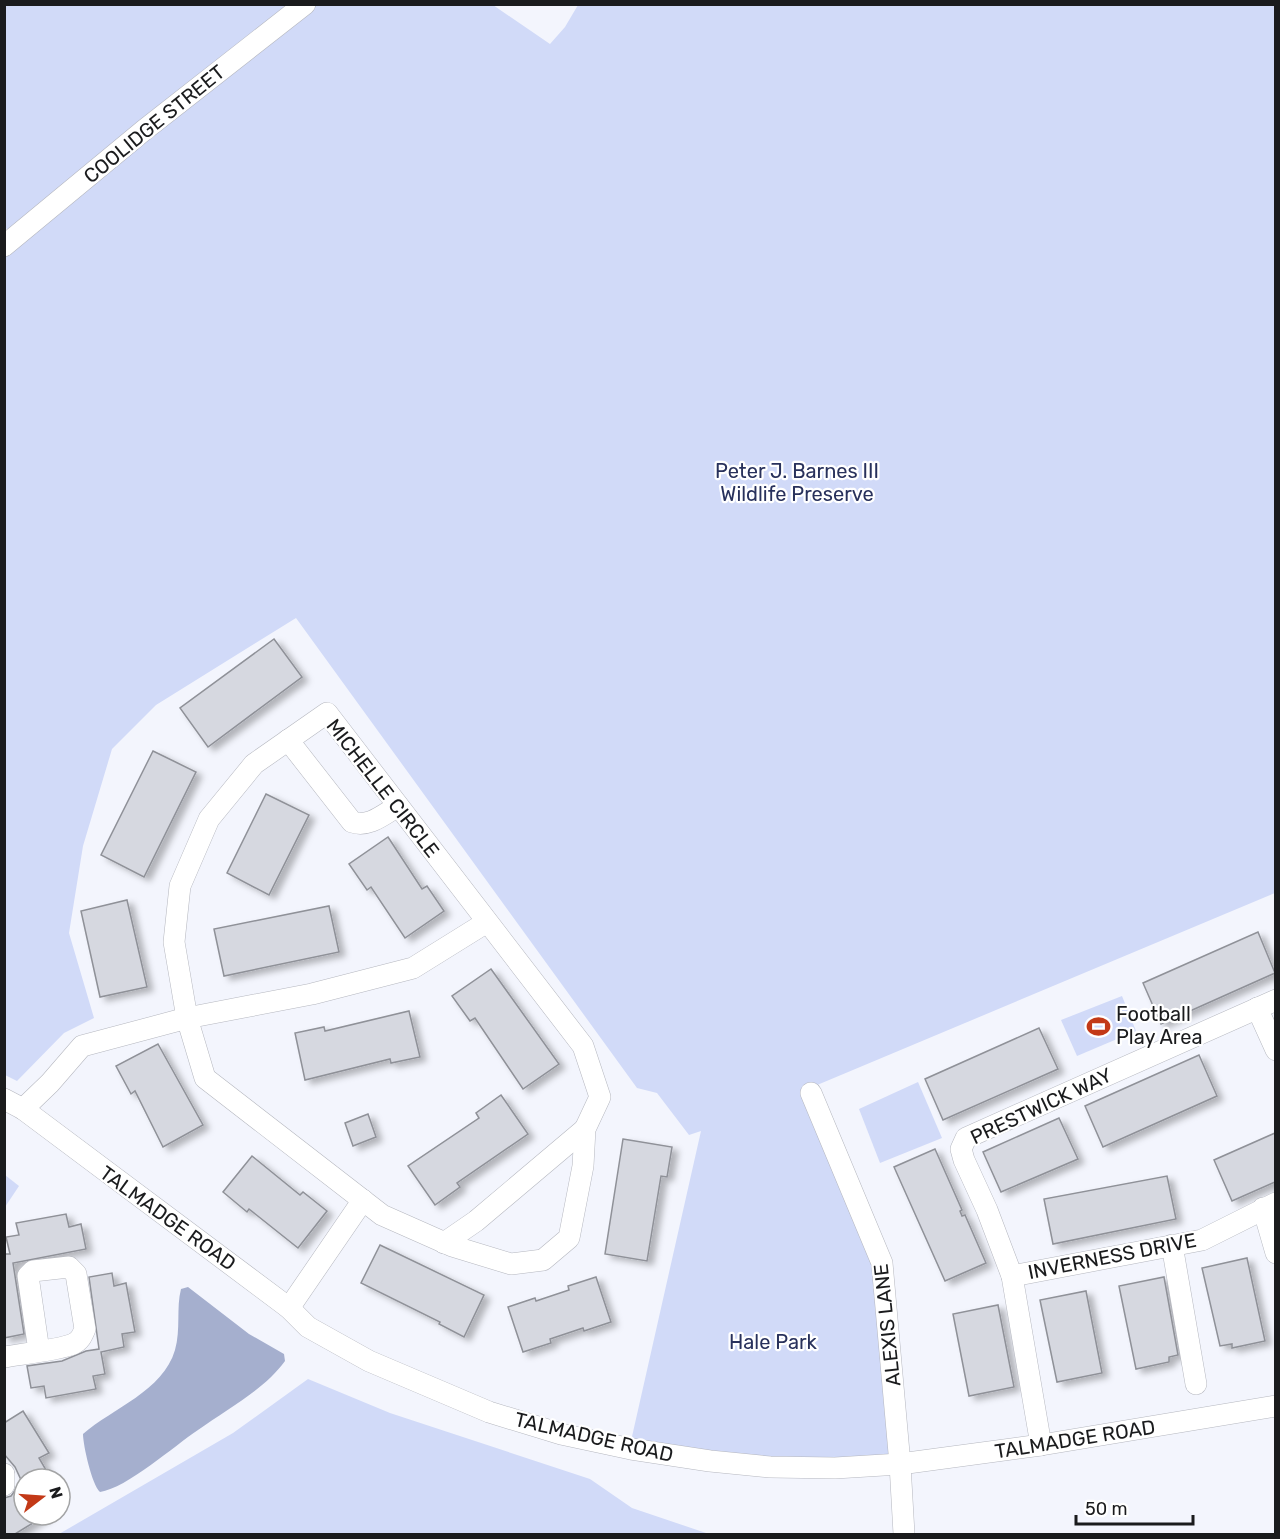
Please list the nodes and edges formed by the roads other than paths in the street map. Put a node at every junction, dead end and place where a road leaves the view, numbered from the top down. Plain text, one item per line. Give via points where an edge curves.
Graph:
1 (304, 4) edge
2 (4, 246) edge
3 (288, 740) junction
4 (398, 806) junction
5 (487, 922) junction
6 (1266, 1004) edge
7 (187, 1018) junction
8 (1275, 1050) edge
9 (811, 1093) dead end
10 (14, 1104) edge
11 (585, 1129) junction
12 (363, 1200) junction
13 (1269, 1206) edge
14 (444, 1243) junction
15 (1172, 1245) junction
16 (1275, 1253) edge
17 (1012, 1276) junction
18 (289, 1308) junction
19 (39, 1351) dead end
20 (4, 1357) edge
21 (1196, 1384) dead end
22 (1275, 1406) edge
23 (1041, 1445) junction
24 (900, 1464) junction
25 (4, 1474) edge
26 (4, 1485) edge
27 (904, 1534) edge

1 - 2 street, COOLIDGE STREET
3 - 4 street via 352,822 367,824
3 - 4 street, MICHELLE CIRCLE via 327,713
3 - 7 street, MICHELLE CIRCLE via 254,764 209,819 180,886 174,942
4 - 5 street, MICHELLE CIRCLE
5 - 7 street via 413,968 312,994
5 - 11 street, MICHELLE CIRCLE via 583,1046 600,1097
6 - 8 street
6 - 17 street, PRESTWICK WAY via 966,1138 961,1149 964,1160
7 - 10 street via 82,1046 50,1083
7 - 12 street, MICHELLE CIRCLE via 206,1078
9 - 24 street, ALEXIS LANE via 882,1263
10 - 18 street, TALMADGE ROAD
11 - 14 street, MICHELLE CIRCLE via 476,1221
11 - 14 street, MICHELLE CIRCLE via 583,1166 569,1238 543,1260 511,1264
12 - 14 street, MICHELLE CIRCLE via 382,1215
12 - 18 street
13 - 15 street, INVERNESS DRIVE via 1202,1240
13 - 16 street
15 - 17 street, INVERNESS DRIVE
15 - 21 street
17 - 23 street, PRESTWICK WAY
18 - 24 street, TALMADGE ROAD via 308,1327 369,1361 489,1412 561,1434 631,1449 770,1467
19 - 20 street
22 - 23 street, TALMADGE ROAD
23 - 24 street, TALMADGE ROAD
24 - 27 street, ALEXIS LANE
25 - 26 street

